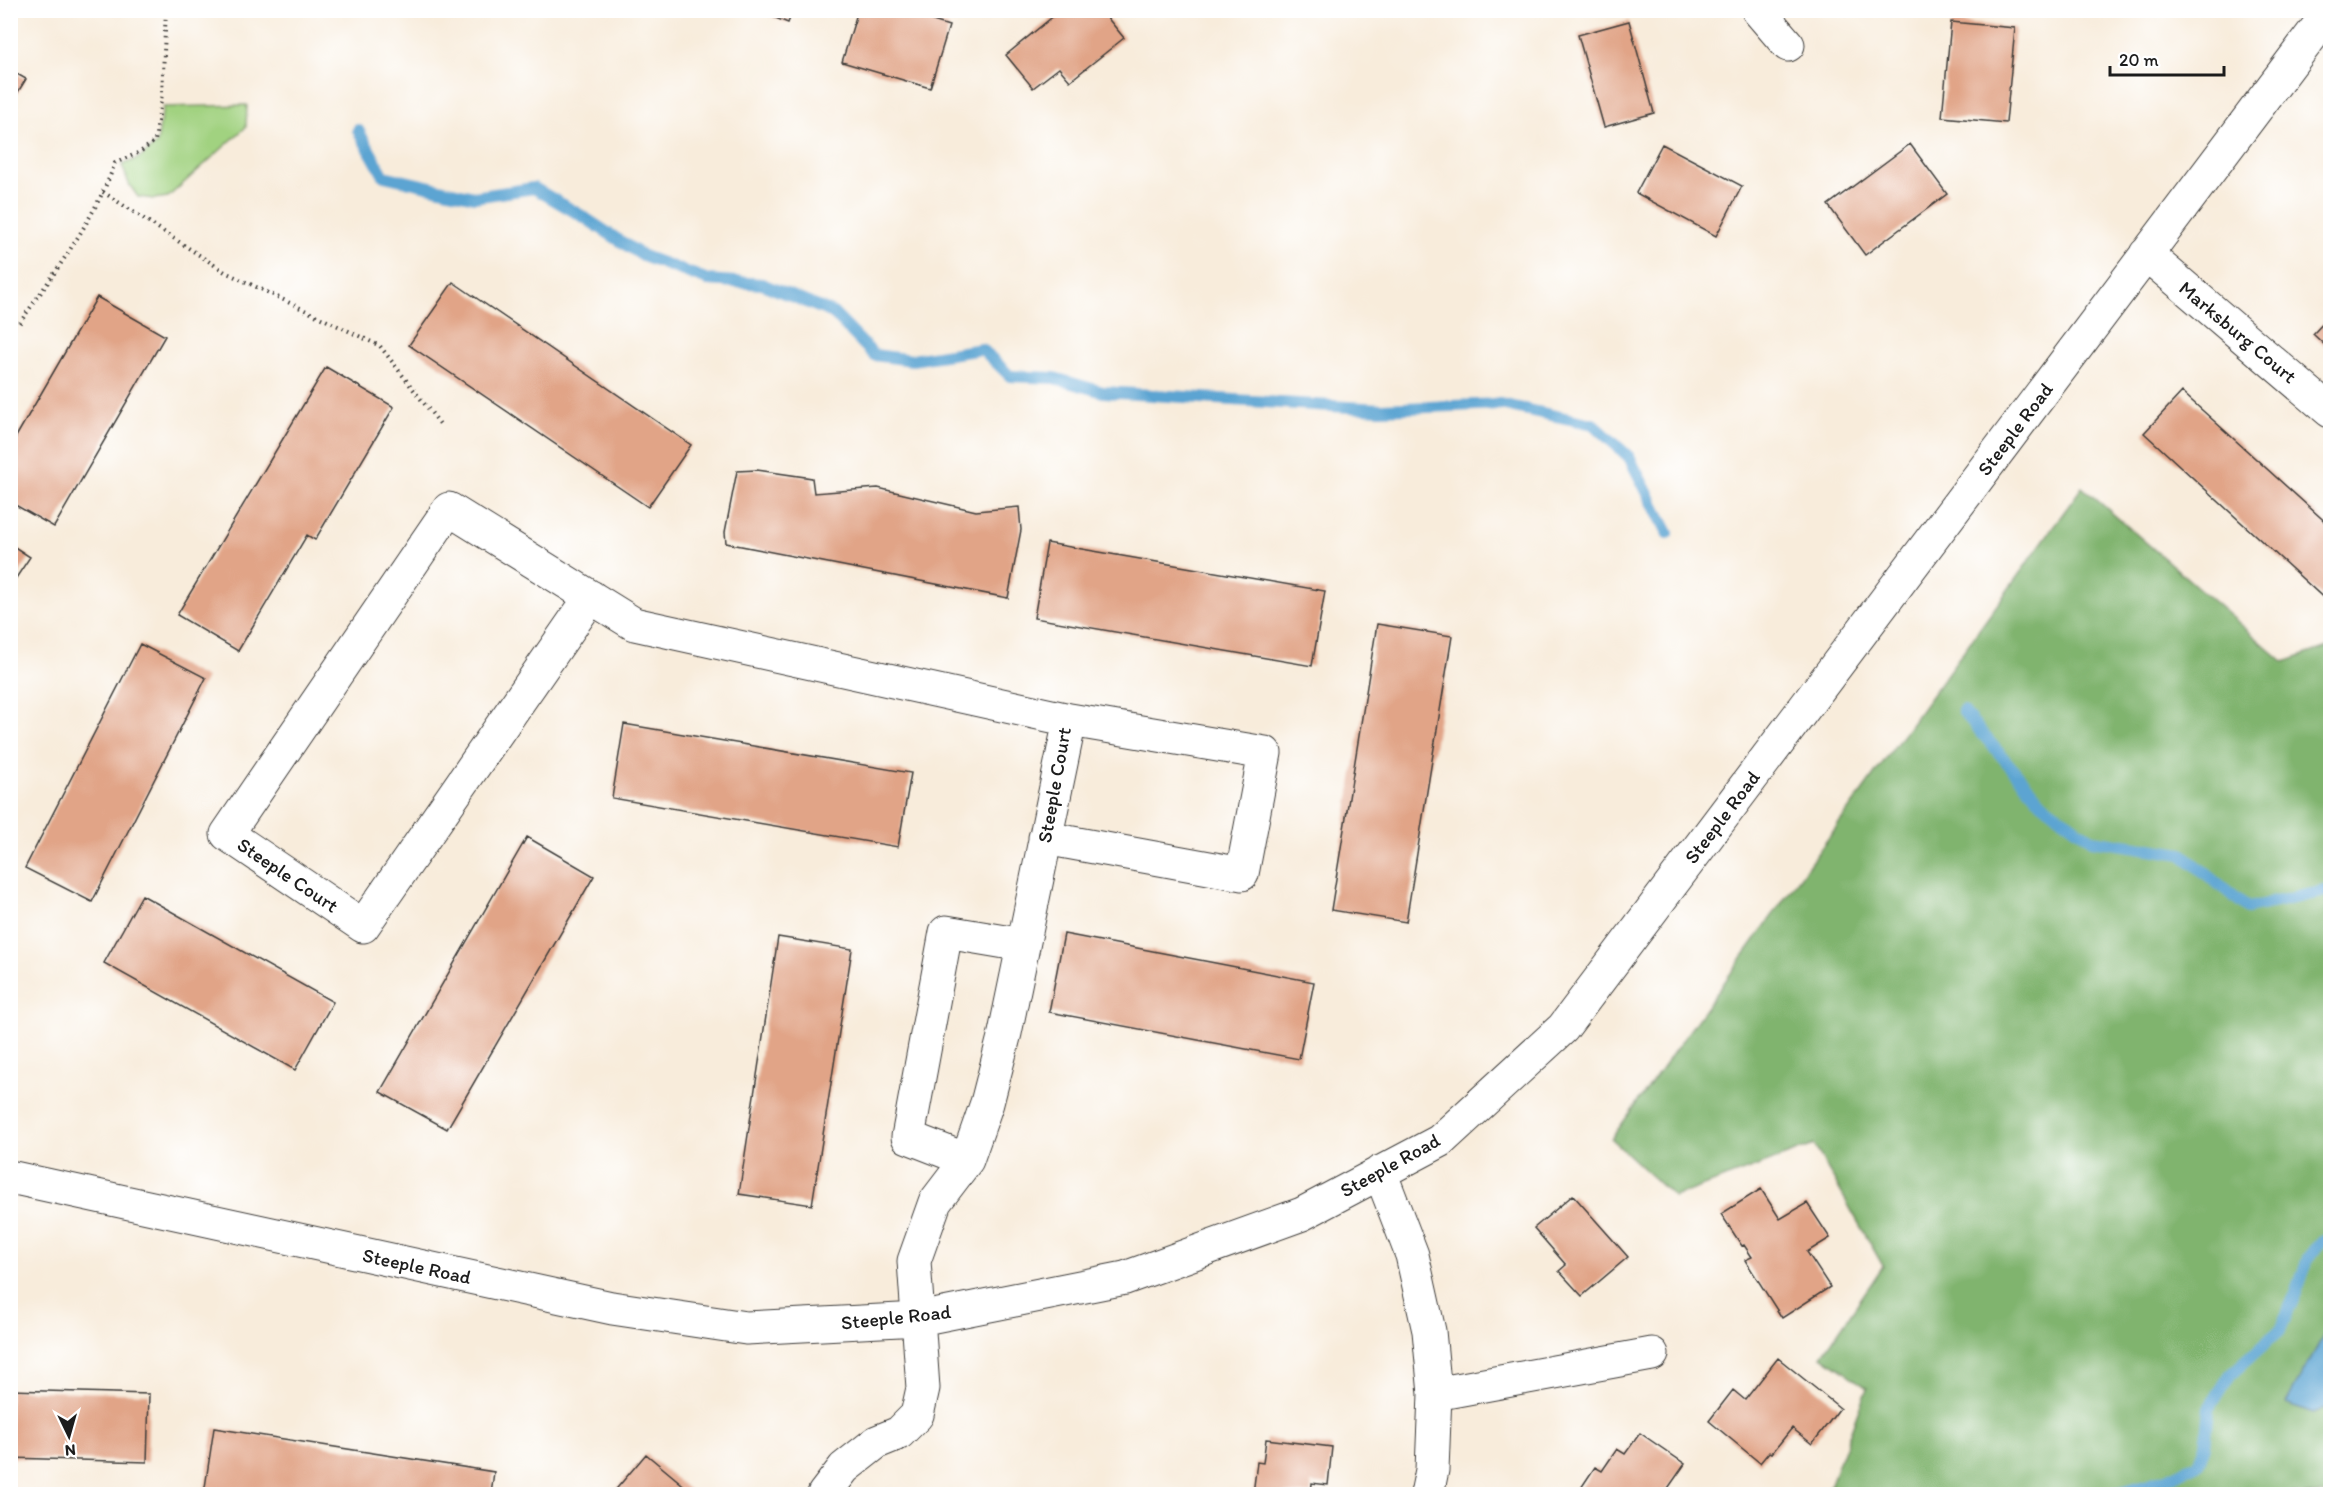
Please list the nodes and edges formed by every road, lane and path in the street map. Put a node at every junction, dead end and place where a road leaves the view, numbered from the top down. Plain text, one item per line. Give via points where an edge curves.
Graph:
1 (166, 10) edge
2 (1758, 10) edge
3 (2331, 11) edge
4 (1788, 45) dead end
5 (103, 192) junction
6 (2146, 254) junction
7 (10, 318) edge
8 (2331, 411) edge
9 (440, 424) dead end
10 (591, 597) junction
11 (1070, 720) junction
12 (1045, 838) junction
13 (1023, 945) junction
14 (967, 1160) junction
15 (1380, 1172) junction
16 (10, 1177) edge
17 (919, 1319) junction
18 (1652, 1354) dead end
19 (1435, 1394) junction
20 (824, 1494) edge
21 (1427, 1494) edge

1 - 5 path via 162,94 155,141 115,163
2 - 4 street
3 - 6 street, Steeple Road
5 - 7 path via 19,324
5 - 9 path via 225,272 380,346
6 - 8 street, Marksburg Court
6 - 15 street, Steeple Road via 1563,1028 1440,1141
10 - 10 street, Steeple Court via 449,509 227,834 363,926
10 - 11 street, Steeple Court via 634,624
11 - 12 street, Steeple Court
11 - 12 street via 1265,753 1242,874
12 - 13 street, Steeple Court
13 - 14 street, Steeple Court via 992,1083
13 - 14 street via 946,932 908,1137
14 - 17 street, Steeple Court via 935,1202 914,1261
15 - 17 street, Steeple Road via 1302,1214 1125,1278
15 - 19 street via 1412,1255 1429,1331
16 - 17 street, Steeple Road via 612,1308 746,1328
17 - 20 street, Steeple Court via 923,1388 917,1415 899,1433 877,1442 844,1468
18 - 19 street
19 - 21 street via 1432,1470

